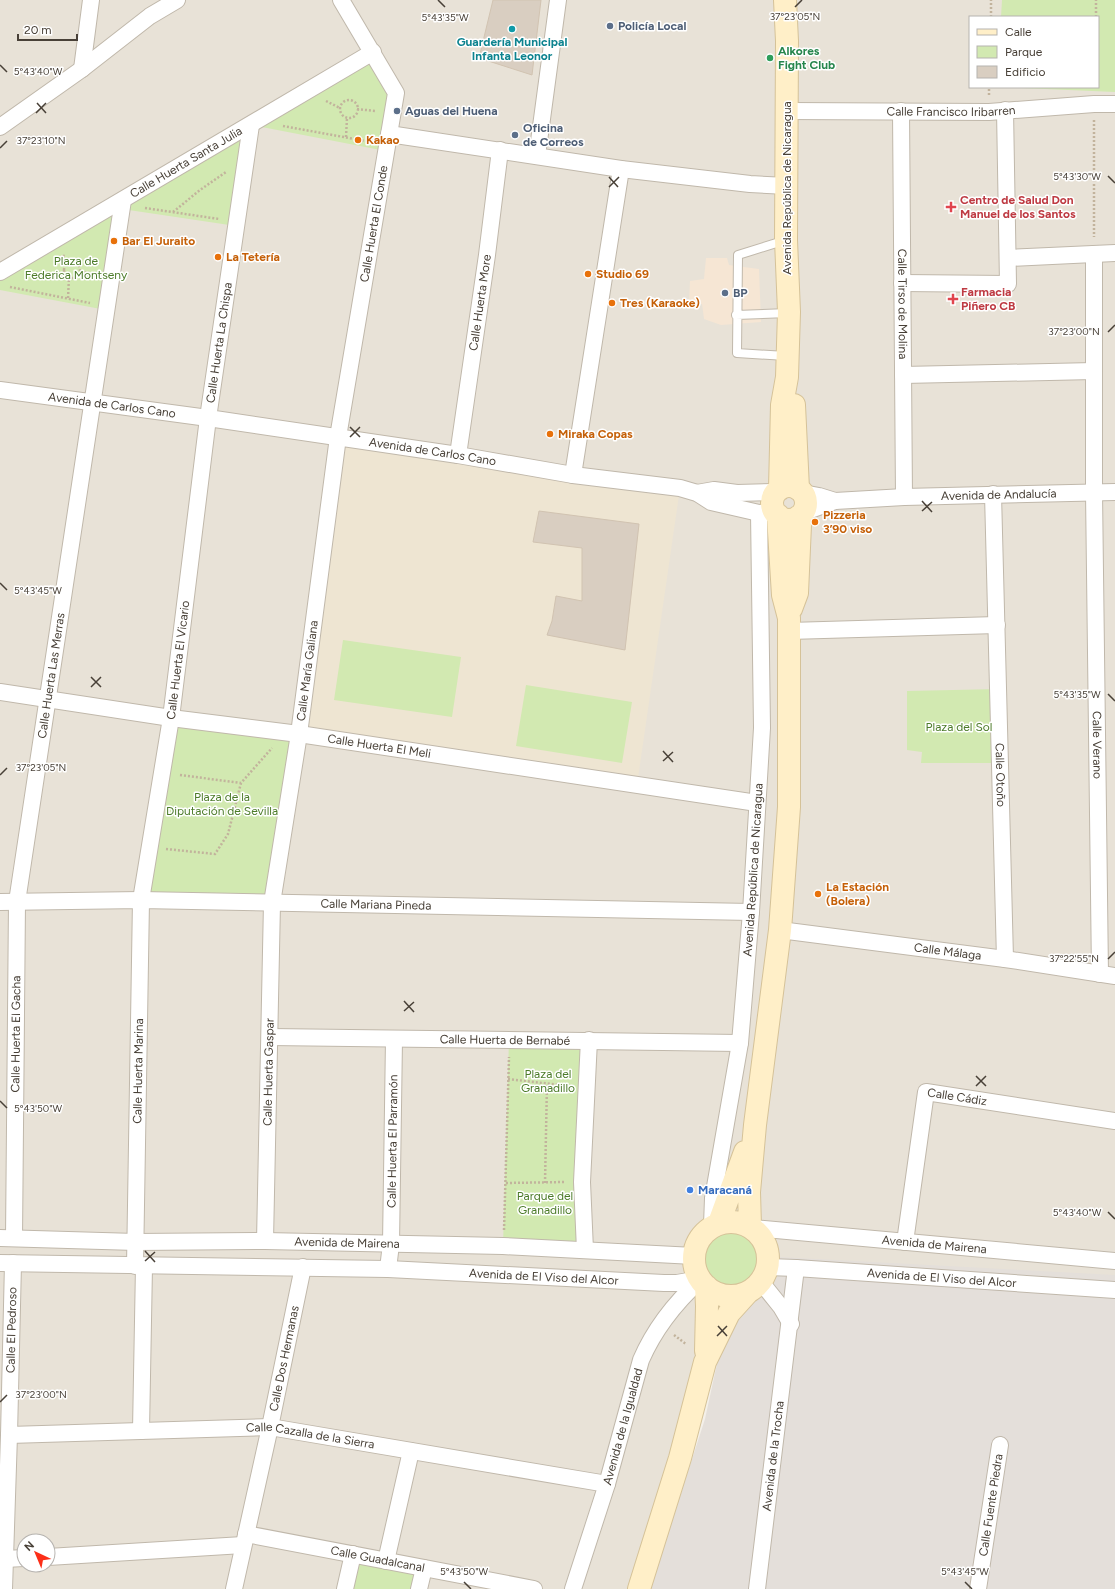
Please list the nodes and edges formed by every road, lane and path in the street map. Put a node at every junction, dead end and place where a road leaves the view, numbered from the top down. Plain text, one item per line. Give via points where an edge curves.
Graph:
1 (91, 0) edge
2 (177, 0) edge
3 (341, 0) edge
4 (558, 0) edge
5 (785, 0) edge
6 (991, 0) edge
7 (1096, 0) edge
8 (991, 16) edge
9 (1096, 16) edge
10 (373, 52) junction
11 (82, 69) junction
12 (1094, 104) junction
13 (1115, 104) edge
14 (1005, 110) junction
15 (787, 111) junction
16 (901, 111) junction
17 (347, 118) junction
18 (254, 123) junction
19 (0, 127) edge
20 (346, 138) junction
21 (388, 140) junction
22 (500, 150) junction
23 (537, 156) junction
24 (246, 158) junction
25 (621, 169) junction
26 (787, 186) junction
27 (123, 202) junction
28 (172, 212) junction
29 (236, 221) junction
30 (786, 240) junction
31 (1115, 253) edge
32 (1094, 254) junction
33 (1008, 258) junction
34 (0, 272) edge
35 (69, 277) junction
36 (902, 283) junction
37 (8, 287) dead end
38 (68, 299) junction
39 (107, 306) junction
40 (789, 312) junction
41 (736, 315) junction
42 (787, 366) junction
43 (1094, 371) junction
44 (903, 375) junction
45 (0, 390) edge
46 (92, 403) junction
47 (208, 418) junction
48 (338, 437) junction
49 (458, 455) junction
50 (573, 475) junction
51 (1094, 492) junction
52 (1115, 492) edge
53 (697, 494) junction
54 (993, 494) junction
55 (904, 497) junction
56 (785, 504) junction
57 (789, 624) junction
58 (997, 625) junction
59 (0, 692) edge
60 (49, 699) junction
61 (171, 718) junction
62 (292, 733) junction
63 (162, 773) junction
64 (242, 784) junction
65 (757, 803) junction
66 (166, 842) dead end
67 (165, 849) junction
68 (164, 856) dead end
69 (141, 900) junction
70 (0, 902) edge
71 (17, 902) junction
72 (272, 903) junction
73 (751, 912) junction
74 (780, 930) junction
75 (1005, 959) junction
76 (1107, 975) edge
77 (270, 1037) junction
78 (394, 1039) junction
79 (509, 1039) junction
80 (589, 1040) junction
81 (740, 1043) junction
82 (508, 1079) junction
83 (547, 1083) junction
84 (586, 1088) junction
85 (1115, 1121) edge
86 (754, 1124) junction
87 (582, 1182) junction
88 (506, 1183) junction
89 (545, 1183) junction
90 (715, 1224) junction
91 (752, 1227) junction
92 (7, 1238) edge
93 (265, 1241) junction
94 (136, 1242) junction
95 (905, 1242) junction
96 (391, 1244) junction
97 (503, 1246) junction
98 (585, 1250) junction
99 (694, 1256) junction
100 (1115, 1261) edge
101 (6, 1263) edge
102 (140, 1266) junction
103 (303, 1267) junction
104 (796, 1268) junction
105 (388, 1269) junction
106 (759, 1280) junction
107 (702, 1282) junction
108 (1115, 1290) edge
109 (790, 1324) junction
110 (662, 1325) junction
111 (688, 1350) dead end
112 (705, 1362) junction
113 (270, 1427) junction
114 (140, 1431) junction
115 (10, 1436) junction
116 (1000, 1445) dead end
117 (410, 1451) junction
118 (607, 1484) junction
119 (245, 1539) junction
120 (353, 1554) junction
121 (56, 1556) edge
122 (16, 1559) edge
123 (5, 1560) junction
124 (386, 1561) junction
125 (424, 1568) junction
126 (4, 1589) edge
127 (234, 1589) edge
128 (345, 1589) edge
129 (419, 1589) edge
130 (534, 1589) edge
131 (573, 1589) edge
132 (639, 1589) edge
133 (757, 1589) edge
134 (978, 1589) edge

1 - 11 street
2 - 11 street via 150,16
3 - 10 street, Calle Huerta El Conde
4 - 23 street
5 - 15 street, Avenida República de Nicaragua
6 - 8 path
7 - 9 path
10 - 18 street, Calle Huerta Santa Julia
10 - 21 street, Calle Huerta El Conde via 396,93
11 - 19 street
12 - 13 street, Calle Francisco Iribarren
12 - 14 street, Calle Francisco Iribarren
12 - 32 path
14 - 16 street, Calle Francisco Iribarren
14 - 33 street
15 - 16 street, Calle Francisco Iribarren
15 - 26 street, Avenida República de Nicaragua
16 - 36 street, Calle Tirso de Molina
17 - 17 path via 355,115 358,109 351,100 345,101 340,108 342,116
17 - 20 path
18 - 20 path
18 - 24 street, Calle Huerta La Chispa
18 - 27 street, Calle Huerta Santa Julia
20 - 21 path
21 - 22 street
21 - 48 street, Calle Huerta El Conde
22 - 23 street
22 - 49 street, Calle Huerta More
23 - 25 street
24 - 28 path
24 - 29 street, Calle Huerta La Chispa
25 - 26 street
25 - 50 street
26 - 30 street, Avenida República de Nicaragua
27 - 28 path
27 - 34 street, Calle Huerta Santa Julia
27 - 39 street, Calle Huerta Las Merras
28 - 29 path
29 - 47 street, Calle Huerta La Chispa
30 - 40 street, Avenida República de Nicaragua
30 - 41 lane via 738,255
31 - 32 street
32 - 33 street
32 - 43 street, Calle Verano
33 - 36 street via 1008,284
35 - 35 path via 77,276 80,272 80,266 76,262 70,262 65,267
35 - 38 path
36 - 44 street, Calle Tirso de Molina
37 - 38 path
38 - 39 path
39 - 46 street, Calle Huerta Las Merras
40 - 41 lane
40 - 42 street, Avenida República de Nicaragua
41 - 42 lane via 737,353
42 - 56 street, Avenida República de Nicaragua via 782,405
43 - 44 street
43 - 51 street, Calle Verano
44 - 55 street, Calle Tirso de Molina
45 - 46 street, Avenida de Carlos Cano
46 - 47 street, Avenida de Carlos Cano
46 - 60 street, Calle Huerta Las Merras
47 - 48 street, Avenida de Carlos Cano
47 - 61 street, Calle Huerta El Vicario
48 - 49 street, Avenida de Carlos Cano
48 - 62 street, Calle María Galiana
49 - 50 street, Avenida de Carlos Cano
50 - 53 street, Avenida de Carlos Cano via 680,488
51 - 52 street, Avenida de Andalucía
51 - 54 street, Avenida de Andalucía
51 - 76 street, Calle Verano
53 - 56 street, Avenida de Carlos Cano via 714,490
53 - 56 street, Avenida de Carlos Cano via 712,502
54 - 55 street, Avenida de Andalucía
54 - 58 street, Calle Otoño
55 - 56 street, Avenida de Andalucía
56 - 57 street, Avenida República de Nicaragua via 782,595
56 - 65 street, Avenida República de Nicaragua via 762,728
57 - 58 street
57 - 74 street, Avenida República de Nicaragua via 789,807
58 - 75 street, Calle Otoño
59 - 60 street, Calle Huerta El Meli
60 - 61 street, Calle Huerta El Meli
60 - 71 street, Calle Huerta Las Merras
61 - 62 street, Calle Huerta El Meli
61 - 63 street, Calle Huerta El Vicario
62 - 64 path
62 - 65 street, Calle Huerta El Meli
62 - 72 street, Calle María Galiana
63 - 64 path
63 - 69 street, Calle Huerta El Vicario
64 - 67 path via 228,834 215,854
65 - 73 street, Avenida República de Nicaragua
66 - 67 path
67 - 68 path
69 - 71 street, Calle Mariana Pineda
69 - 72 street, Calle Mariana Pineda
69 - 94 street, Calle Huerta Marina
70 - 71 street, Calle Mariana Pineda
71 - 92 street, Calle Huerta El Gacha
72 - 73 street, Calle Mariana Pineda
72 - 77 street, Calle Huerta Gaspar
73 - 81 street, Avenida República de Nicaragua
74 - 75 street, Calle Málaga
74 - 86 street, Avenida República de Nicaragua
75 - 76 street, Calle Málaga
77 - 78 street, Calle Huerta de Bernabé
77 - 93 street, Calle Huerta Gaspar
78 - 79 street, Calle Huerta de Bernabé
78 - 96 street, Calle Huerta El Parramón
79 - 80 street, Calle Huerta de Bernabé
79 - 82 path
80 - 81 street, Calle Huerta de Bernabé
80 - 84 street
81 - 90 street, Avenida República de Nicaragua via 713,1198
82 - 83 path
82 - 88 path
83 - 84 path
83 - 89 path
84 - 87 street
85 - 95 street, Calle Cádiz via 926,1092
86 - 90 street, Avenida República de Nicaragua
86 - 91 street, Avenida República de Nicaragua via 749,1192
87 - 89 path
87 - 98 street
88 - 89 path
88 - 97 path
90 - 91 street via 735,1221
90 - 99 street via 700,1238
91 - 95 street, Avenida de Mairena
91 - 106 street via 767,1245 769,1256
92 - 94 street, Avenida de Mairena
93 - 94 street, Avenida de Mairena
93 - 96 street, Avenida de Mairena
94 - 102 street
95 - 100 street, Avenida de Mairena
96 - 97 street, Avenida de Mairena
96 - 105 street
97 - 98 street, Avenida de Mairena
98 - 99 street, Avenida de Mairena
99 - 107 street via 694,1266
101 - 102 street, Avenida de El Viso del Alcor
101 - 115 street, Calle El Pedroso
102 - 103 street, Avenida de El Viso del Alcor
102 - 114 street
103 - 105 street, Avenida de El Viso del Alcor
103 - 113 street, Calle Dos Hermanas
104 - 106 street, Avenida de El Viso del Alcor
104 - 108 street, Avenida de El Viso del Alcor
104 - 109 street, Avenida de la Trocha
105 - 107 street, Avenida de El Viso del Alcor via 664,1283
106 - 107 street via 738,1296 715,1293
106 - 109 street via 781,1307
106 - 112 street via 729,1313
107 - 110 street, Avenida de la Igualdad via 685,1294
107 - 112 street via 707,1306
109 - 133 street, Avenida de la Trocha
110 - 111 path via 686,1345
110 - 118 street, Avenida de la Igualdad via 641,1360
112 - 132 street via 680,1458
113 - 114 street, Calle Cazalla de la Sierra
113 - 117 street, Calle Cazalla de la Sierra
113 - 119 street, Calle Dos Hermanas
114 - 115 street, Calle Cazalla de la Sierra
115 - 123 street, Calle El Pedroso
116 - 134 street, Calle Fuente Piedra
117 - 118 street, Calle Cazalla de la Sierra
117 - 124 street
118 - 131 street, Avenida de la Igualdad
119 - 120 street, Calle Guadalcanal
119 - 121 street, Calle Guadalcanal
119 - 127 street, Calle Dos Hermanas
120 - 124 street, Calle Guadalcanal
120 - 128 street
122 - 123 street
123 - 126 street, Calle El Pedroso
124 - 125 street, Calle Guadalcanal
125 - 129 street
125 - 130 street, Calle Guadalcanal

